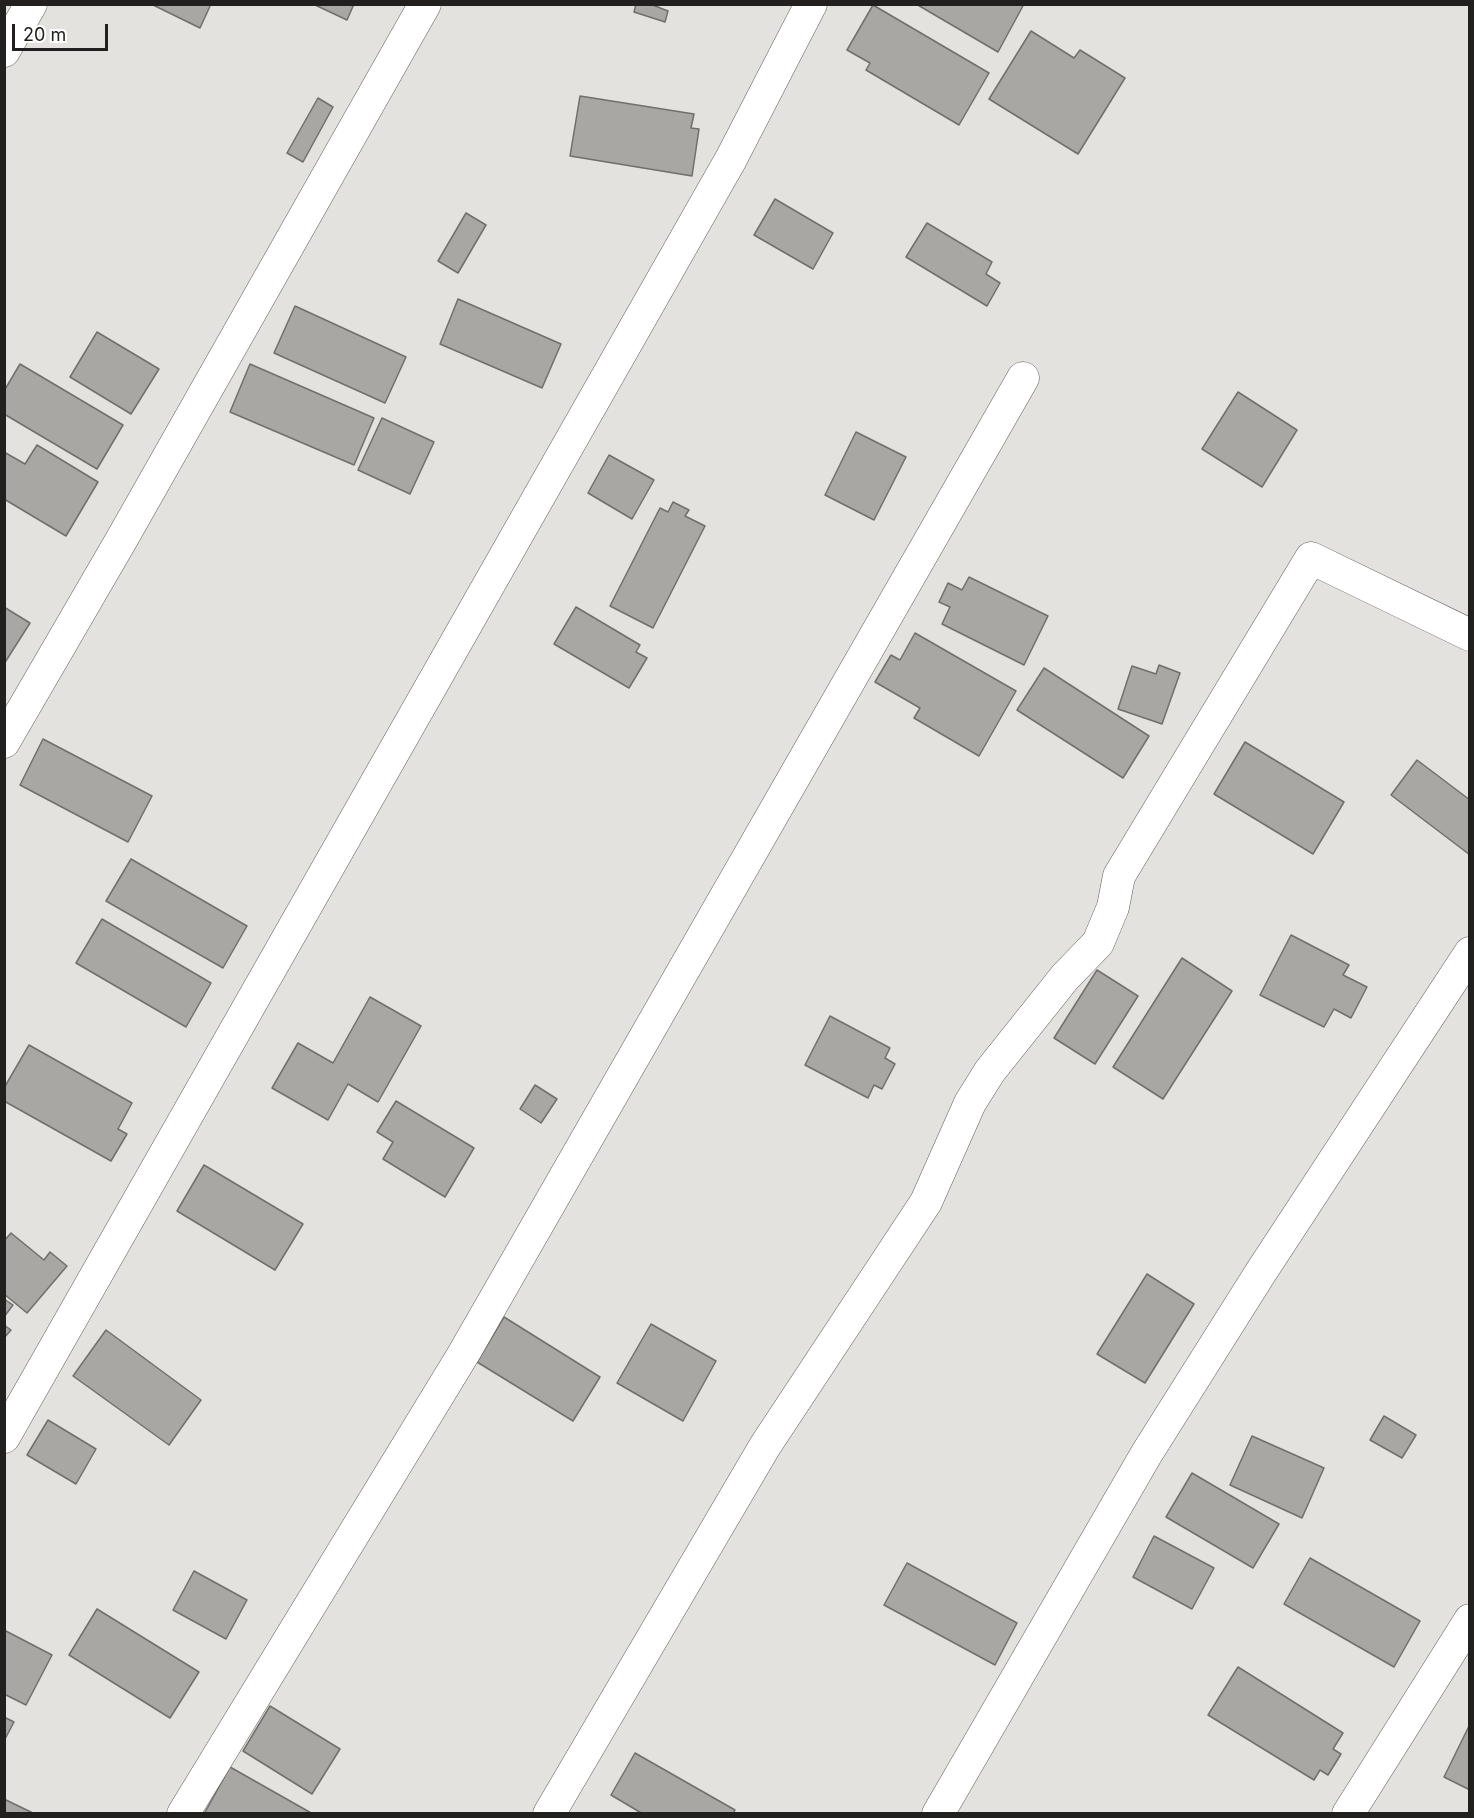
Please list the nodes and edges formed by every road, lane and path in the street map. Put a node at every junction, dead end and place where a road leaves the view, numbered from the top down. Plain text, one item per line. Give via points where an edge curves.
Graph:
1 (31, 4) edge
2 (425, 4) edge
3 (811, 4) edge
4 (4, 51) edge
5 (1023, 378) dead end
6 (1470, 635) edge
7 (4, 742) edge
8 (1470, 953) edge
9 (4, 1437) edge
10 (1470, 1620) edge
11 (183, 1814) edge
12 (549, 1814) edge
13 (938, 1814) edge
14 (1348, 1814) edge

1 - 4 street
2 - 7 street
3 - 9 street via 731,159
5 - 11 street via 464,1353
6 - 12 street via 1311,558 1119,876 1113,907 1098,943 1065,977 990,1071 970,1103 926,1203 765,1446
8 - 13 street via 1147,1454
10 - 14 street

